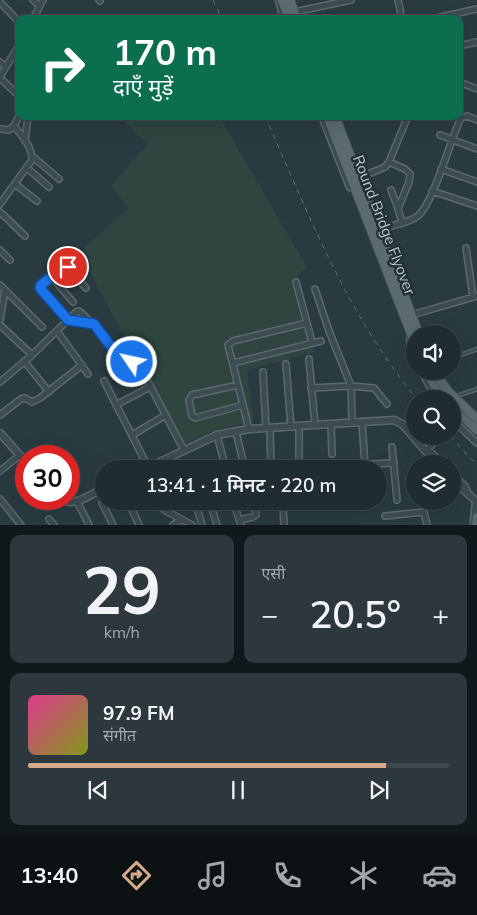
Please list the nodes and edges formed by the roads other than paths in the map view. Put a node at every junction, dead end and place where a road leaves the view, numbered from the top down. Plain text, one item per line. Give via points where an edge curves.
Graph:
1 (33, 0) edge
2 (43, 0) edge
3 (280, 0) edge
4 (291, 0) edge
5 (351, 0) edge
6 (398, 0) edge
7 (0, 2) edge
8 (39, 6) junction
9 (477, 9) edge
10 (36, 15) edge
11 (292, 15) edge
12 (293, 15) edge
13 (297, 15) edge
14 (401, 15) edge
15 (450, 15) edge
16 (15, 18) edge
17 (477, 42) edge
18 (463, 45) edge
19 (15, 52) edge
20 (0, 62) edge
21 (6, 67) junction
22 (0, 77) edge
23 (463, 84) edge
24 (477, 89) edge
25 (15, 92) edge
26 (463, 117) edge
27 (17, 120) edge
28 (28, 120) edge
29 (324, 120) edge
30 (329, 120) edge
31 (339, 120) edge
32 (339, 120) edge
33 (406, 120) edge
34 (460, 120) edge
35 (477, 120) edge
36 (14, 126) junction
37 (0, 129) edge
38 (440, 136) dead end
39 (25, 140) junction
40 (452, 140) junction
41 (477, 149) edge
42 (32, 157) junction
43 (389, 162) junction
44 (27, 168) junction
45 (441, 169) junction
46 (362, 176) junction
47 (59, 179) dead end
48 (477, 182) edge
49 (16, 184) junction
50 (49, 187) dead end
51 (391, 190) dead end
52 (432, 192) junction
53 (36, 201) dead end
54 (0, 204) edge
55 (477, 206) edge
56 (398, 209) junction
57 (0, 212) edge
58 (402, 222) junction
59 (382, 229) junction
60 (25, 236) dead end
61 (466, 248) dead end
62 (0, 250) edge
63 (10, 260) dead end
64 (51, 276) junction
65 (296, 282) dead end
66 (0, 285) edge
67 (86, 288) dead end
68 (315, 289) dead end
69 (5, 290) junction
70 (475, 297) edge
71 (73, 302) dead end
72 (415, 314) junction
73 (0, 320) edge
74 (68, 320) junction
75 (307, 323) junction
76 (94, 324) junction
77 (0, 325) edge
78 (408, 325) edge
79 (417, 325) edge
80 (418, 325) edge
81 (42, 327) dead end
82 (406, 330) edge
83 (57, 331) junction
84 (321, 341) dead end
85 (312, 343) junction
86 (477, 349) edge
87 (32, 355) junction
88 (461, 355) edge
89 (309, 359) dead end
90 (24, 361) junction
91 (233, 363) junction
92 (286, 364) dead end
93 (82, 365) junction
94 (263, 372) dead end
95 (88, 374) dead end
96 (441, 380) edge
97 (104, 381) dead end
98 (0, 382) edge
99 (238, 385) junction
100 (150, 386) junction
101 (350, 386) junction
102 (311, 388) junction
103 (477, 389) edge
104 (48, 392) junction
105 (461, 395) edge
106 (387, 404) dead end
107 (461, 404) edge
108 (116, 405) junction
109 (243, 405) junction
110 (0, 415) edge
111 (166, 415) junction
112 (461, 415) edge
113 (477, 418) edge
114 (352, 423) junction
115 (362, 423) junction
116 (331, 424) junction
117 (315, 425) junction
118 (291, 427) junction
119 (299, 427) junction
120 (268, 428) junction
121 (461, 428) edge
122 (249, 429) junction
123 (477, 430) edge
124 (236, 432) junction
125 (0, 434) edge
126 (132, 435) junction
127 (217, 435) junction
128 (477, 443) edge
129 (432, 445) edge
130 (392, 447) dead end
131 (15, 450) edge
132 (184, 450) junction
133 (332, 454) dead end
134 (429, 455) edge
135 (434, 455) edge
136 (168, 458) joint
137 (15, 459) edge
138 (145, 460) edge
139 (164, 460) edge
140 (224, 460) edge
141 (243, 460) edge
142 (270, 460) edge
143 (299, 460) edge
144 (364, 460) edge
145 (387, 464) edge
146 (394, 464) junction
147 (0, 471) edge
148 (461, 482) edge
149 (461, 487) edge
150 (95, 492) edge
151 (468, 494) junction
152 (0, 499) edge
153 (80, 499) edge
154 (397, 500) dead end
155 (476, 502) edge
156 (80, 506) edge
157 (106, 510) edge
158 (132, 510) edge
159 (164, 510) edge
160 (168, 510) edge
161 (198, 510) edge
162 (212, 510) edge
163 (236, 510) edge
164 (254, 510) edge
165 (283, 510) edge
166 (168, 513) junction
167 (385, 516) dead end
168 (477, 517) edge
169 (49, 519) dead end
170 (182, 520) junction
171 (240, 522) edge
172 (18, 524) edge
173 (54, 525) edge
174 (89, 525) edge
175 (113, 525) edge
176 (139, 525) edge
177 (173, 525) edge
178 (192, 525) edge
179 (202, 525) edge
180 (217, 525) edge
181 (284, 525) edge
182 (427, 525) edge
183 (475, 525) edge

1 - 8 street
2 - 8 street
3 - 11 main road
4 - 12 main road
5 - 13 street
6 - 14 street
7 - 16 street
8 - 10 street
9 - 15 street
17 - 18 street
19 - 21 street
20 - 21 street
21 - 22 street
22 - 25 street
23 - 24 street
26 - 35 street
27 - 36 street
28 - 39 street
29 - 82 street
30 - 78 main road, Round Bridge Flyover
31 - 46 street
32 - 79 main road, Round Bridge Flyover
33 - 43 street
34 - 40 street
36 - 37 street via 6,131
36 - 39 street
38 - 40 street
39 - 42 street
40 - 41 street
40 - 45 street
42 - 44 street
42 - 47 street
43 - 46 street via 385,167
43 - 56 street via 410,174
44 - 49 street
44 - 50 street
45 - 48 street
45 - 52 street
46 - 59 street
49 - 53 street
49 - 54 street
51 - 56 street
52 - 55 street
52 - 58 street via 419,215
56 - 58 street
57 - 60 street
58 - 59 street
59 - 72 street
61 - 70 street
62 - 63 street
64 - 67 street via 66,266
64 - 71 street
64 - 74 street via 40,288
65 - 75 street
66 - 69 street
68 - 101 street
69 - 73 street
69 - 81 street
70 - 72 street
72 - 80 street
74 - 76 street
74 - 76 street via 79,311
74 - 83 street
75 - 85 street
75 - 91 street via 230,342
76 - 100 street via 123,362 138,364
77 - 87 street
83 - 87 street
83 - 93 street
84 - 85 street
85 - 91 street
86 - 88 lane
87 - 90 street
89 - 102 street
90 - 98 street
90 - 104 street
91 - 99 street
92 - 118 street
93 - 95 street
93 - 104 street
94 - 120 street
96 - 113 main road, bridge via 448,391
97 - 108 street
99 - 109 street
99 - 109 street via 192,395 188,400 192,416
100 - 108 street
100 - 111 street
101 - 102 street
101 - 106 street via 374,388
101 - 114 street
102 - 117 street
103 - 105 lane
104 - 110 street via 32,402 25,398 18,400
107 - 113 street
108 - 126 street
109 - 122 street
111 - 126 street
111 - 132 street
112 - 123 main road
114 - 115 street
114 - 116 street
115 - 134 street via 398,422
115 - 144 street
116 - 117 street
116 - 133 street
117 - 119 street
118 - 119 street
118 - 120 street
119 - 143 street
120 - 122 street
120 - 142 street
121 - 128 street
122 - 124 street
124 - 127 street
124 - 141 street
125 - 131 street
126 - 138 street
127 - 132 street
127 - 140 street
129 - 135 street via 428,449
130 - 146 street
132 - 136 street
136 - 139 street
137 - 147 street
145 - 146 street
146 - 154 street
148 - 151 street
149 - 151 street
150 - 153 street
151 - 155 street
152 - 172 street
155 - 183 street
156 - 174 street
157 - 175 street
158 - 176 street
159 - 166 street
160 - 166 street
161 - 179 street
162 - 180 street
163 - 171 street
164 - 171 street via 255,516
165 - 181 street
166 - 170 street
167 - 182 street via 424,512
168 - 183 main road
169 - 173 street
170 - 177 street
170 - 178 street

